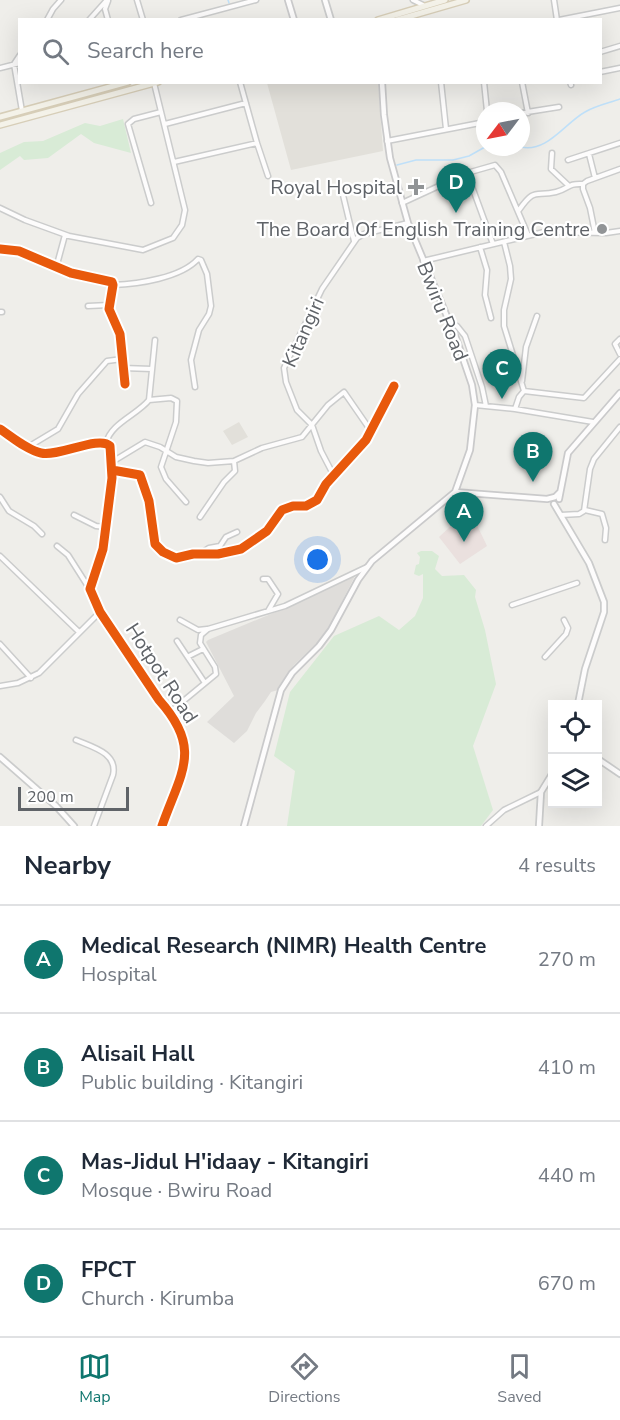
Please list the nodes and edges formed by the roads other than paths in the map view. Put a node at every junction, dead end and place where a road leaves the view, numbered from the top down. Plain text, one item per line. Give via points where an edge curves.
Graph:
1 (61, 0) edge
2 (107, 0) edge
3 (137, 0) edge
4 (256, 0) edge
5 (288, 0) edge
6 (325, 0) edge
7 (413, 0) edge
8 (445, 0) edge
9 (466, 0) edge
10 (554, 0) edge
11 (423, 5) junction
12 (620, 8) edge
13 (48, 18) edge
14 (91, 18) edge
15 (107, 18) edge
16 (142, 18) edge
17 (188, 18) edge
18 (293, 18) edge
19 (330, 18) edge
20 (384, 18) edge
21 (404, 18) edge
22 (558, 18) edge
23 (568, 18) edge
24 (620, 46) edge
25 (602, 51) edge
26 (17, 63) edge
27 (0, 68) edge
28 (620, 68) edge
29 (602, 72) edge
30 (19, 84) edge
31 (122, 84) edge
32 (151, 84) edge
33 (155, 84) edge
34 (241, 84) edge
35 (382, 84) edge
36 (441, 84) edge
37 (484, 84) edge
38 (522, 84) edge
39 (486, 102) edge
40 (526, 102) edge
41 (246, 103) junction
42 (559, 107) dead end
43 (22, 111) junction
44 (161, 111) junction
45 (530, 113) edge
46 (0, 117) edge
47 (165, 124) junction
48 (476, 124) edge
49 (0, 125) edge
50 (446, 130) junction
51 (387, 141) junction
52 (256, 143) junction
53 (620, 143) edge
54 (552, 153) dead end
55 (589, 154) junction
56 (568, 160) dead end
57 (174, 162) junction
58 (620, 169) edge
59 (467, 173) junction
60 (268, 176) dead end
61 (595, 178) junction
62 (583, 184) junction
63 (568, 185) junction
64 (343, 195) dead end
65 (151, 203) dead end
66 (402, 203) junction
67 (0, 208) edge
68 (519, 211) junction
69 (408, 223) junction
70 (620, 231) edge
71 (595, 233) junction
72 (65, 235) junction
73 (528, 235) junction
74 (354, 242) junction
75 (504, 242) junction
76 (493, 244) junction
77 (480, 247) junction
78 (0, 249) edge
79 (422, 261) junction
80 (56, 268) junction
81 (113, 285) junction
82 (109, 305) junction
83 (88, 306) dead end
84 (537, 316) dead end
85 (491, 318) dead end
86 (450, 322) junction
87 (620, 339) edge
88 (155, 340) dead end
89 (620, 354) edge
90 (122, 359) junction
91 (620, 359) edge
92 (123, 368) junction
93 (152, 369) junction
94 (125, 384) dead end
95 (522, 385) junction
96 (394, 386) dead end
97 (195, 387) dead end
98 (524, 391) junction
99 (620, 393) edge
100 (149, 400) junction
101 (475, 405) junction
102 (486, 406) junction
103 (515, 410) junction
104 (593, 422) junction
105 (312, 424) junction
106 (620, 427) edge
107 (0, 429) edge
108 (371, 431) junction
109 (106, 442) junction
110 (28, 447) junction
111 (165, 451) junction
112 (234, 461) junction
113 (112, 462) junction
114 (112, 470) junction
115 (334, 476) junction
116 (455, 492) junction
117 (0, 497) edge
118 (555, 501) junction
119 (186, 502) dead end
120 (585, 510) junction
121 (74, 514) dead end
122 (561, 515) junction
123 (200, 517) dead end
124 (105, 527) junction
125 (237, 532) dead end
126 (42, 534) dead end
127 (605, 540) dead end
128 (57, 546) dead end
129 (199, 554) junction
130 (0, 556) edge
131 (367, 567) junction
132 (263, 579) dead end
133 (577, 583) dead end
134 (90, 589) junction
135 (512, 605) dead end
136 (268, 611) junction
137 (100, 612) junction
138 (180, 620) dead end
139 (564, 620) dead end
140 (208, 629) junction
141 (80, 632) junction
142 (177, 641) dead end
143 (0, 644) edge
144 (203, 649) junction
145 (189, 656) junction
146 (545, 657) dead end
147 (31, 678) junction
148 (205, 683) junction
149 (0, 686) edge
150 (579, 700) edge
151 (170, 712) junction
152 (76, 740) dead end
153 (0, 757) edge
154 (602, 762) edge
155 (620, 774) edge
156 (548, 781) edge
157 (541, 792) junction
158 (74, 826) edge
159 (94, 826) edge
160 (162, 826) edge
161 (244, 826) edge
162 (486, 826) edge
163 (539, 826) edge

1 - 13 street
2 - 14 street
2 - 15 street
3 - 16 street
4 - 17 street
5 - 18 main road
6 - 19 main road
7 - 11 street
8 - 11 main road
9 - 21 main road
10 - 22 street
11 - 20 main road
12 - 23 street
24 - 25 street
26 - 27 street
28 - 29 street
30 - 43 street
31 - 43 main road
32 - 49 main road
33 - 44 street
34 - 41 street
35 - 51 main road, Bwiru Road
36 - 50 street
37 - 39 street
38 - 40 street
41 - 47 street
41 - 52 street
42 - 45 street
43 - 46 main road
44 - 47 street
44 - 65 street via 128,124
47 - 57 street
48 - 50 street
50 - 51 street
51 - 66 main road, Bwiru Road
52 - 57 street
52 - 60 street
53 - 55 street
54 - 63 street via 550,169
55 - 56 street
55 - 61 street
57 - 72 street via 185,215 173,238 143,250
58 - 61 street
59 - 66 street
59 - 68 street via 492,165 498,167
59 - 76 street
61 - 62 street
62 - 63 street
62 - 71 street
63 - 68 street via 557,192 532,195
64 - 74 street
66 - 69 main road, Bwiru Road
67 - 72 street
68 - 73 street
69 - 74 street via 364,234
69 - 79 main road, Bwiru Road
70 - 71 street
71 - 73 street
72 - 80 street
73 - 75 street
74 - 105 street, Kitangiri via 322,289 284,368 297,410
75 - 76 street
75 - 95 street via 511,279 504,327
76 - 77 street
77 - 79 street
77 - 85 street via 487,270 484,295
78 - 80 street via 11,249
79 - 86 main road, Bwiru Road
80 - 81 street via 109,280
81 - 82 street
81 - 97 street via 148,282 201,260 211,306 191,360
82 - 83 street
82 - 90 street via 120,333
84 - 95 street via 526,347
86 - 101 main road, Bwiru Road
86 - 102 street via 465,336
87 - 89 street via 615,344
88 - 93 street
90 - 92 street
90 - 110 street via 107,361 78,394 58,429
91 - 98 street via 586,397
92 - 93 street
92 - 94 street
93 - 100 street
95 - 98 street
96 - 108 street
98 - 103 street
99 - 104 main road
100 - 109 street via 113,430
100 - 111 street via 177,401 176,422
101 - 102 street
101 - 116 main road, Bwiru Road via 470,450
102 - 103 street
103 - 104 street
104 - 118 main road via 568,453
105 - 108 street via 344,392
105 - 112 street via 302,437
105 - 115 street, Kitangiri
106 - 120 street via 594,459
107 - 110 street
108 - 115 street
109 - 110 street via 52,453
109 - 113 street via 111,448
111 - 112 street via 194,461
111 - 113 street via 145,441
111 - 119 street via 163,475
112 - 123 street via 235,470
113 - 114 street
114 - 124 street
114 - 129 street via 140,475 148,494 154,541 159,549 176,558
115 - 129 street via 315,502 285,508 267,531 241,549
116 - 118 main road
116 - 131 main road
117 - 126 street via 9,512
118 - 122 main road
120 - 122 street
120 - 127 street via 602,514
121 - 124 street
122 - 150 main road via 590,562 604,602
124 - 134 street via 102,554
125 - 129 street via 226,537 220,546
128 - 134 street, Hotpot Road via 68,555
130 - 141 street
131 - 136 street
131 - 161 main road via 331,630 281,690
132 - 136 street via 268,579 278,594
133 - 135 street
134 - 137 street, Hotpot Road
136 - 140 street
137 - 141 street
137 - 151 street, Hotpot Road
138 - 140 street via 198,630
139 - 146 street via 566,634
140 - 144 street via 200,638
141 - 147 street
142 - 145 street
143 - 147 street
144 - 145 street
144 - 148 street via 217,671
145 - 148 street
147 - 149 street
148 - 151 street
151 - 160 street, Hotpot Road via 183,735 186,755
152 - 159 street via 107,755 114,766
153 - 158 main road
154 - 155 main road
156 - 157 main road
157 - 162 street via 504,810
157 - 163 main road

